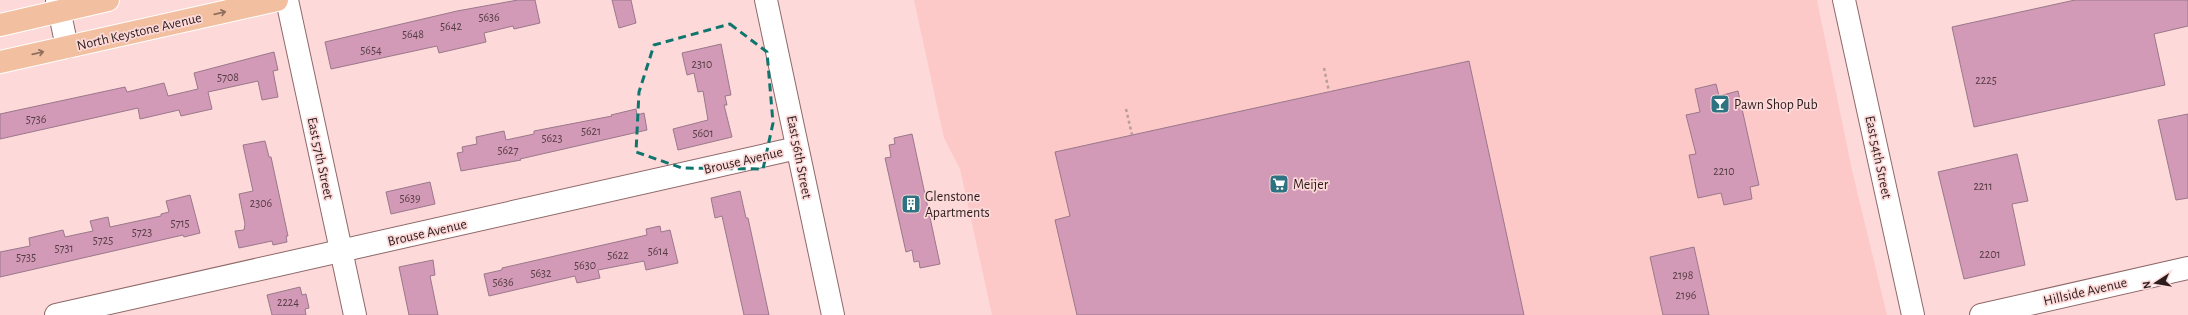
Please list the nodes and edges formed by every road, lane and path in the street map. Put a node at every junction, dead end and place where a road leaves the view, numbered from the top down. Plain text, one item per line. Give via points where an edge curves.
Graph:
1 (108, 0) edge
2 (277, 0) edge
3 (287, 0) edge
4 (766, 0) edge
5 (1844, 0) edge
6 (58, 6) edge
7 (0, 25) edge
8 (67, 47) junction
9 (0, 62) edge
10 (1324, 68) dead end
11 (1329, 92) dead end
12 (1126, 109) dead end
13 (1132, 135) dead end
14 (797, 148) junction
15 (342, 251) junction
16 (2188, 268) edge
17 (56, 315) edge
18 (356, 315) edge
19 (834, 315) edge
20 (1913, 315) edge
21 (1981, 315) edge

1 - 6 main road
8 -> 2 main road, North Keystone Avenue
3 - 15 street, East 57th Street
4 - 14 street, East 56th Street via 793,119
5 - 20 street, East 54th Street
6 - 7 main road
6 - 8 street
9 -> 8 main road, North Keystone Avenue
10 - 11 path
12 - 13 path
14 - 15 street, Brouse Avenue
14 - 19 street, East 56th Street
15 - 17 street, Brouse Avenue
15 - 18 street, East 57th Street
16 - 21 street, Hillside Avenue

